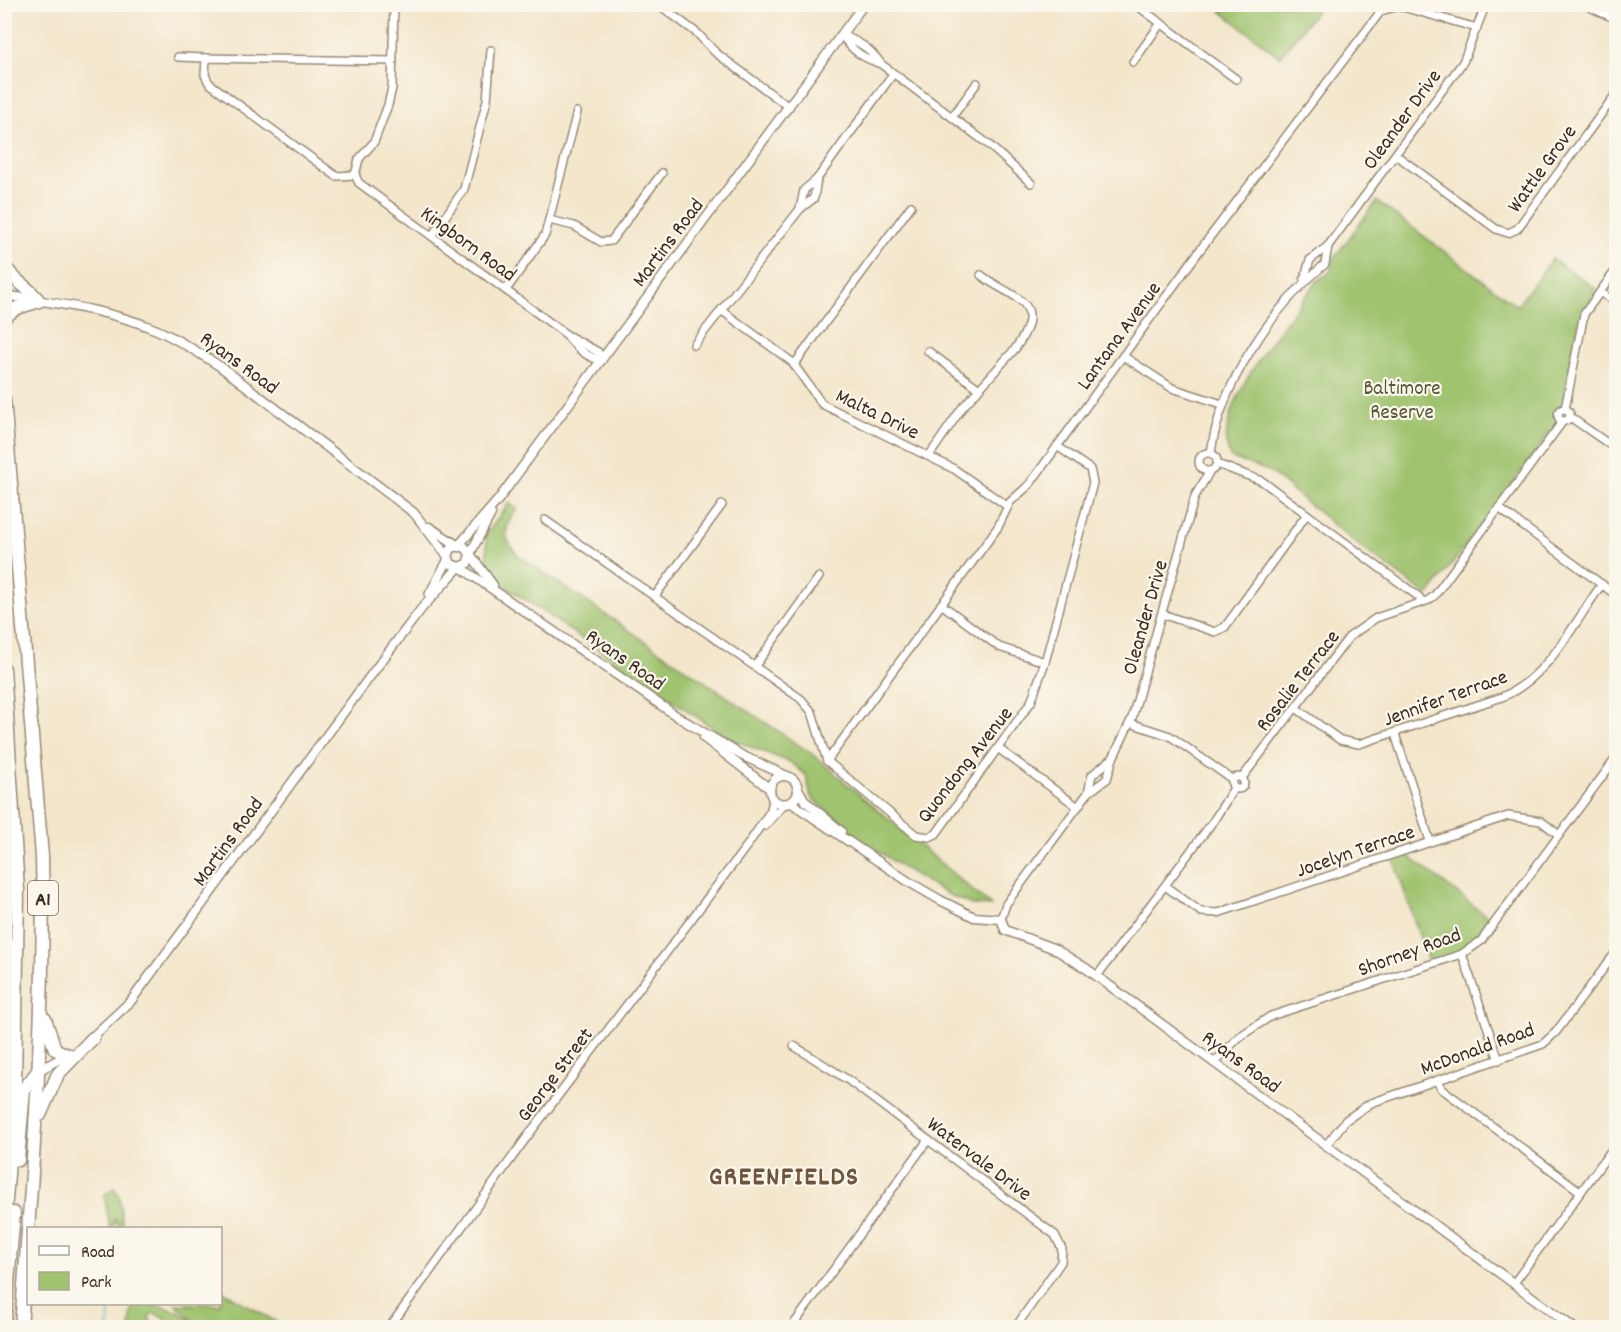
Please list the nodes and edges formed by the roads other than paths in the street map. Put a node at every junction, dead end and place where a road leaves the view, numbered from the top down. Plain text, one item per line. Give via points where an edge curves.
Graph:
1 (394, 4) edge
2 (658, 4) edge
3 (864, 4) edge
4 (1135, 4) edge
5 (1486, 4) edge
6 (1583, 4) edge
7 (1387, 6) edge
8 (1617, 19) edge
9 (1161, 24) junction
10 (1477, 28) junction
11 (842, 35) junction
12 (491, 50) dead end
13 (178, 57) dead end
14 (206, 58) junction
15 (393, 61) junction
16 (1133, 62) dead end
17 (893, 74) junction
18 (1236, 79) dead end
19 (977, 83) dead end
20 (1617, 94) edge
21 (789, 107) junction
22 (576, 112) dead end
23 (952, 117) junction
24 (1396, 155) junction
25 (662, 173) dead end
26 (355, 176) junction
27 (816, 179) junction
28 (1031, 183) dead end
29 (911, 206) dead end
30 (800, 209) junction
31 (549, 220) junction
32 (432, 236) junction
33 (1328, 246) junction
34 (4, 265) edge
35 (1617, 270) edge
36 (981, 275) dead end
37 (1304, 280) junction
38 (506, 290) junction
39 (1600, 292) junction
40 (4, 296) edge
41 (39, 301) junction
42 (1617, 303) edge
43 (721, 310) junction
44 (4, 317) edge
45 (694, 345) dead end
46 (928, 351) dead end
47 (1123, 356) junction
48 (602, 360) junction
49 (794, 364) junction
50 (978, 388) junction
51 (4, 399) edge
52 (1222, 404) junction
53 (1565, 409) junction
54 (1567, 419) junction
55 (1057, 446) junction
56 (1617, 449) edge
57 (1211, 453) junction
58 (929, 456) junction
59 (1217, 464) junction
60 (1201, 468) junction
61 (1210, 471) junction
62 (1200, 484) junction
63 (498, 500) junction
64 (722, 505) dead end
65 (1007, 506) junction
66 (1500, 508) junction
67 (1307, 514) junction
68 (545, 520) dead end
69 (423, 524) junction
70 (458, 545) junction
71 (470, 554) junction
72 (448, 559) junction
73 (459, 567) junction
74 (819, 577) dead end
75 (1602, 584) junction
76 (496, 589) junction
77 (1617, 595) edge
78 (655, 596) junction
79 (1422, 602) junction
80 (941, 604) junction
81 (422, 608) junction
82 (1161, 614) junction
83 (1045, 662) junction
84 (755, 666) junction
85 (4, 669) edge
86 (1296, 708) junction
87 (678, 717) junction
88 (1130, 723) junction
89 (1395, 734) junction
90 (999, 749) junction
91 (1113, 758) junction
92 (1617, 758) edge
93 (827, 761) junction
94 (789, 777) junction
95 (1234, 784) junction
96 (798, 787) junction
97 (1088, 793) junction
98 (771, 794) junction
99 (4, 799) edge
100 (787, 803) junction
101 (1078, 807) junction
102 (1559, 835) junction
103 (1430, 841) junction
104 (749, 843) junction
105 (874, 858) junction
106 (1165, 886) junction
107 (1001, 919) junction
108 (1617, 952) edge
109 (1462, 954) junction
110 (17, 967) junction
111 (1096, 976) junction
112 (42, 1009) junction
113 (93, 1038) junction
114 (794, 1046) dead end
115 (67, 1055) junction
116 (1499, 1060) junction
117 (1214, 1063) junction
118 (39, 1071) junction
119 (1437, 1081) junction
120 (36, 1126) junction
121 (928, 1140) junction
122 (1617, 1144) edge
123 (1326, 1145) junction
124 (1581, 1192) junction
125 (4, 1225) edge
126 (28, 1227) edge
127 (27, 1247) edge
128 (1514, 1283) junction
129 (4, 1326) edge
130 (21, 1328) edge
131 (389, 1328) edge
132 (791, 1328) edge
133 (1015, 1328) edge
134 (1574, 1328) edge

1 - 15 street
2 - 21 street
3 - 11 street, Martins Road
4 - 9 street
5 - 10 street, Oleander Drive
6 - 8 street
7 - 10 street, Lantana Avenue
7 - 47 street, Lantana Avenue
9 - 16 street
9 - 18 street
10 - 24 street, Oleander Drive via 1463,62
11 - 17 street via 859,41
11 - 21 street, Martins Road
12 - 32 street via 487,100 464,189
13 - 14 street
14 - 15 street
14 - 26 street via 205,75 209,83 336,176
15 - 26 street via 388,105 374,142 359,159
17 - 23 street
17 - 27 street
19 - 23 street
20 - 24 street, Wattle Grove via 1512,232 1496,229
21 - 48 street, Martins Road
22 - 31 street
23 - 28 street
24 - 33 street, Oleander Drive
25 - 31 street via 611,241 601,242 574,226
26 - 32 street, Kingborn Road via 359,183
27 - 30 street via 804,190
27 - 30 street via 814,198
29 - 49 street
30 - 43 street
31 - 38 street via 540,245
32 - 38 street, Kingborn Road
33 - 37 street, Oleander Drive via 1310,260
33 - 37 street, Oleander Drive via 1325,264
34 - 41 highway via 12,278
35 - 39 street
36 - 50 street via 1023,300 1028,315 1023,339
37 - 52 street, Oleander Drive via 1244,361
38 - 48 street, Kingborn Road via 567,335 598,352
39 - 42 street
39 - 53 street via 1584,314
40 - 41 street, Ryans Road
41 - 44 highway
41 - 69 street, Ryans Road via 114,316 192,348 414,513
43 - 45 street
43 - 49 street, Malta Drive
46 - 50 street
47 - 52 street via 1165,385
47 - 55 street, Lantana Avenue
48 - 63 street, Martins Road
49 - 58 street, Malta Drive via 822,404
50 - 58 street
51 - 112 highway, A1 via 42,856
52 - 57 street, Oleander Drive
53 - 54 street via 1569,412
53 - 54 street via 1558,414
54 - 56 street
54 - 66 street
55 - 65 street, Lantana Avenue
55 - 83 street, Quondong Avenue via 1090,469 1093,483
57 - 59 street
57 - 60 street via 1200,458
58 - 65 street, Malta Drive
59 - 61 street
59 - 67 street via 1262,481
60 - 61 street
60 - 62 street, Oleander Drive
61 - 62 street, Oleander Drive
62 - 82 street, Oleander Drive
63 - 70 street, Martins Road
63 - 71 street, Martins Road
64 - 78 street
65 - 80 street, Lantana Avenue via 998,526
66 - 75 street
66 - 79 street via 1436,595
67 - 79 street
67 - 82 street via 1225,627 1215,632
68 - 78 street
69 - 70 street, Ryans Road
69 - 72 street, Ryans Road
70 - 71 street
70 - 72 street via 451,548
71 - 73 street via 468,562
71 - 76 street, Ryans Road
72 - 73 street
72 - 81 street, Martins Road
73 - 76 street, Ryans Road
73 - 81 street, Martins Road
74 - 84 street
75 - 77 street
75 - 89 street, Jennifer Terrace via 1538,673 1522,686 1502,697
76 - 87 street, Ryans Road
78 - 84 street
79 - 86 street, Rosalie Terrace via 1376,618 1349,637
80 - 83 street via 999,647
80 - 93 street, Lantana Avenue
81 - 113 street, Martins Road via 131,1001
82 - 88 street, Oleander Drive
83 - 90 street, Quondong Avenue via 1031,702
84 - 93 street via 808,706
85 - 110 highway, A1 via 16,836
86 - 89 street, Jennifer Terrace via 1344,742 1368,743
86 - 95 street, Rosalie Terrace
87 - 94 street, Ryans Road via 741,755
87 - 98 street, Ryans Road
88 - 91 street, Oleander Drive
88 - 95 street via 1170,736
89 - 103 street
90 - 93 street, Quondong Avenue via 936,834 925,838 916,835
90 - 101 street
91 - 97 street, Oleander Drive via 1107,779
91 - 97 street, Oleander Drive via 1092,775
92 - 102 street, Shorney Road
94 - 96 street
94 - 98 street via 777,778
95 - 106 street
96 - 100 street via 796,796
96 - 105 street via 805,801
97 - 101 street, Oleander Drive
98 - 100 street
98 - 104 street, George Street via 771,810
99 - 110 highway via 12,944
100 - 104 street, George Street
100 - 105 street
101 - 107 street, Oleander Drive via 1006,904
102 - 103 street, Jocelyn Terrace via 1541,821 1508,816
102 - 109 street, Shorney Road via 1496,923 1481,941
103 - 106 street, Jocelyn Terrace via 1218,913 1201,912
104 - 131 street, George Street via 524,1141
105 - 107 street via 966,913
106 - 111 street
107 - 111 street, Ryans Road via 1005,930 1055,949
108 - 116 street, McDonald Road via 1550,1038 1530,1050
109 - 116 street
109 - 117 street, Shorney Road via 1271,1016 1239,1037
110 - 125 highway, A1 via 15,1085
111 - 117 street, Ryans Road
112 - 115 highway via 55,1049
112 - 118 highway, A1
113 - 115 street, Martins Road
113 - 120 highway via 58,1074
114 - 121 street, Watervale Drive via 848,1080
115 - 118 street, Martins Road
116 - 119 street, McDonald Road
117 - 123 street, Ryans Road
118 - 120 highway, A1
118 - 129 highway via 24,1089
119 - 123 street, McDonald Road via 1371,1103 1346,1120
119 - 124 street via 1442,1089
120 - 126 highway, A1
121 - 132 street
121 - 133 street, Watervale Drive via 1059,1241 1061,1262
122 - 124 street
123 - 128 street, Ryans Road
124 - 128 street
127 - 130 highway, A1
128 - 134 street, Ryans Road

